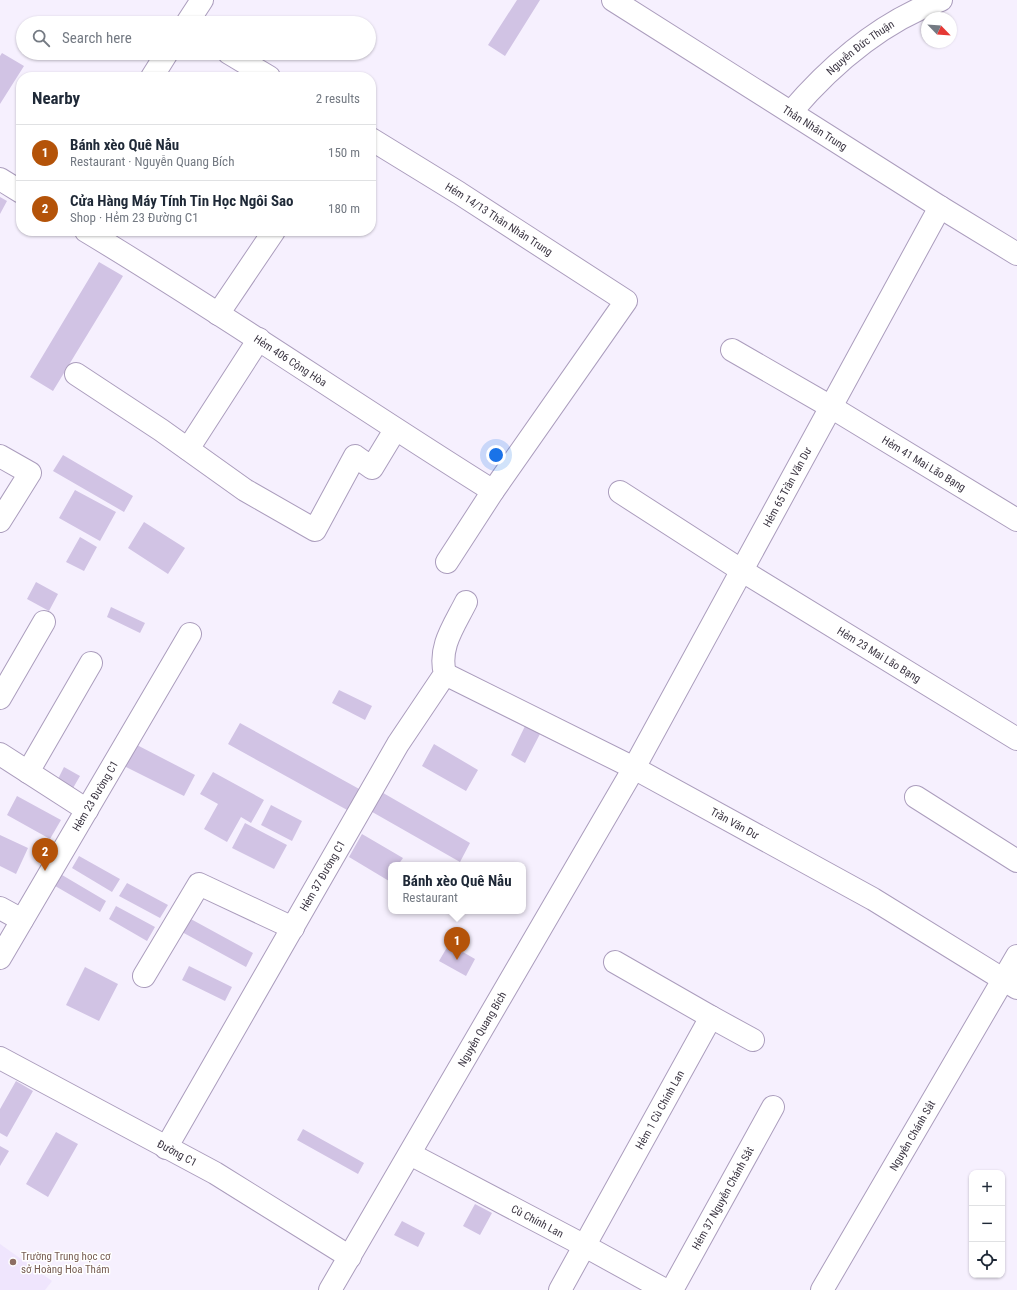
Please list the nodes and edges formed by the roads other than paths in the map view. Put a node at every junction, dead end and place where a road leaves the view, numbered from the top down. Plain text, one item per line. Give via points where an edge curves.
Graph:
1 (202, 0) edge
2 (613, 0) edge
3 (941, 0) edge
4 (192, 16) edge
5 (163, 60) edge
6 (241, 60) edge
7 (155, 72) edge
8 (261, 72) edge
9 (791, 112) junction
10 (376, 142) edge
11 (0, 179) edge
12 (16, 189) edge
13 (940, 207) junction
14 (94, 236) edge
15 (271, 236) edge
16 (1017, 254) edge
17 (218, 314) junction
18 (259, 339) junction
19 (732, 350) dead end
20 (76, 374) dead end
21 (831, 407) junction
22 (395, 430) junction
23 (188, 449) junction
24 (0, 456) edge
25 (493, 492) junction
26 (620, 492) dead end
27 (1017, 520) edge
28 (0, 521) edge
29 (447, 562) dead end
30 (741, 570) junction
31 (466, 602) dead end
32 (44, 622) dead end
33 (190, 634) dead end
34 (91, 663) dead end
35 (445, 674) junction
36 (0, 698) edge
37 (1017, 739) edge
38 (0, 754) edge
39 (634, 768) junction
40 (28, 772) junction
41 (916, 798) dead end
42 (87, 810) junction
43 (1017, 861) edge
44 (0, 908) edge
45 (22, 920) junction
46 (293, 928) junction
47 (1017, 956) edge
48 (0, 958) edge
49 (615, 962) dead end
50 (144, 976) dead end
51 (1010, 984) edge
52 (711, 1017) junction
53 (754, 1040) dead end
54 (0, 1058) edge
55 (773, 1107) dead end
56 (166, 1148) junction
57 (410, 1154) junction
58 (586, 1246) junction
59 (350, 1257) junction
60 (330, 1290) edge
61 (560, 1290) edge
62 (665, 1290) edge
63 (672, 1290) edge
64 (822, 1290) edge

1 - 4 street
2 - 9 street, Thân Nhân Trung
3 - 9 street, Nguyễn Đức Thuận via 894,23 865,41 815,84
5 - 7 street
6 - 8 street
9 - 13 street, Thân Nhân Trung
10 - 25 street, Hẻm 14/13 Thân Nhân Trung via 626,301
11 - 12 street
13 - 16 street, Thân Nhân Trung
13 - 21 street, Hẻm 65 Trần Văn Dư
14 - 17 street, Hẻm 406 Cộng Hòa
15 - 17 street
17 - 18 street, Hẻm 406 Cộng Hòa
18 - 22 street, Hẻm 406 Cộng Hòa
18 - 23 street
19 - 21 street, Hẻm 41 Mai Lão Bạng
20 - 23 street
21 - 27 street, Hẻm 41 Mai Lão Bạng
21 - 30 street, Hẻm 65 Trần Văn Dư
22 - 23 street via 372,468 355,456 315,530 245,490
22 - 25 street, Hẻm 406 Cộng Hòa
24 - 28 street via 30,473
25 - 29 street
26 - 30 street, Hẻm 23 Mai Lão Bạng
30 - 37 street, Hẻm 23 Mai Lão Bạng
30 - 39 street, Hẻm 65 Trần Văn Dư
31 - 35 street via 447,639 442,662
32 - 36 street
33 - 42 street, Hẻm 23 Đường C1
34 - 40 street
35 - 39 street, Trần Văn Dư
35 - 46 street, Hẻm 37 Đường C1 via 398,744
38 - 40 street
39 - 51 street, Trần Văn Dư via 874,899
39 - 57 street, Nguyễn Quang Bích
40 - 42 street
41 - 43 street
42 - 45 street, Hẻm 23 Đường C1
44 - 45 street
45 - 48 street, Hẻm 23 Đường C1
46 - 50 street via 199,884
46 - 56 street, Hẻm 37 Đường C1
47 - 51 street, Nguyễn Chánh Sắt
49 - 52 street
51 - 64 street, Nguyễn Chánh Sắt
52 - 53 street
52 - 58 street, Hẻm 1 Cù Chính Lan
54 - 56 street, Đường C1
55 - 63 street, Hẻm 37 Nguyễn Chánh Sắt
56 - 59 street, Đường C1 via 215,1173
57 - 58 street, Cù Chính Lan
57 - 59 street, Nguyễn Quang Bích
58 - 61 street, Hẻm 1 Cù Chính Lan
58 - 62 street, Cù Chính Lan
59 - 60 street, Nguyễn Quang Bích

